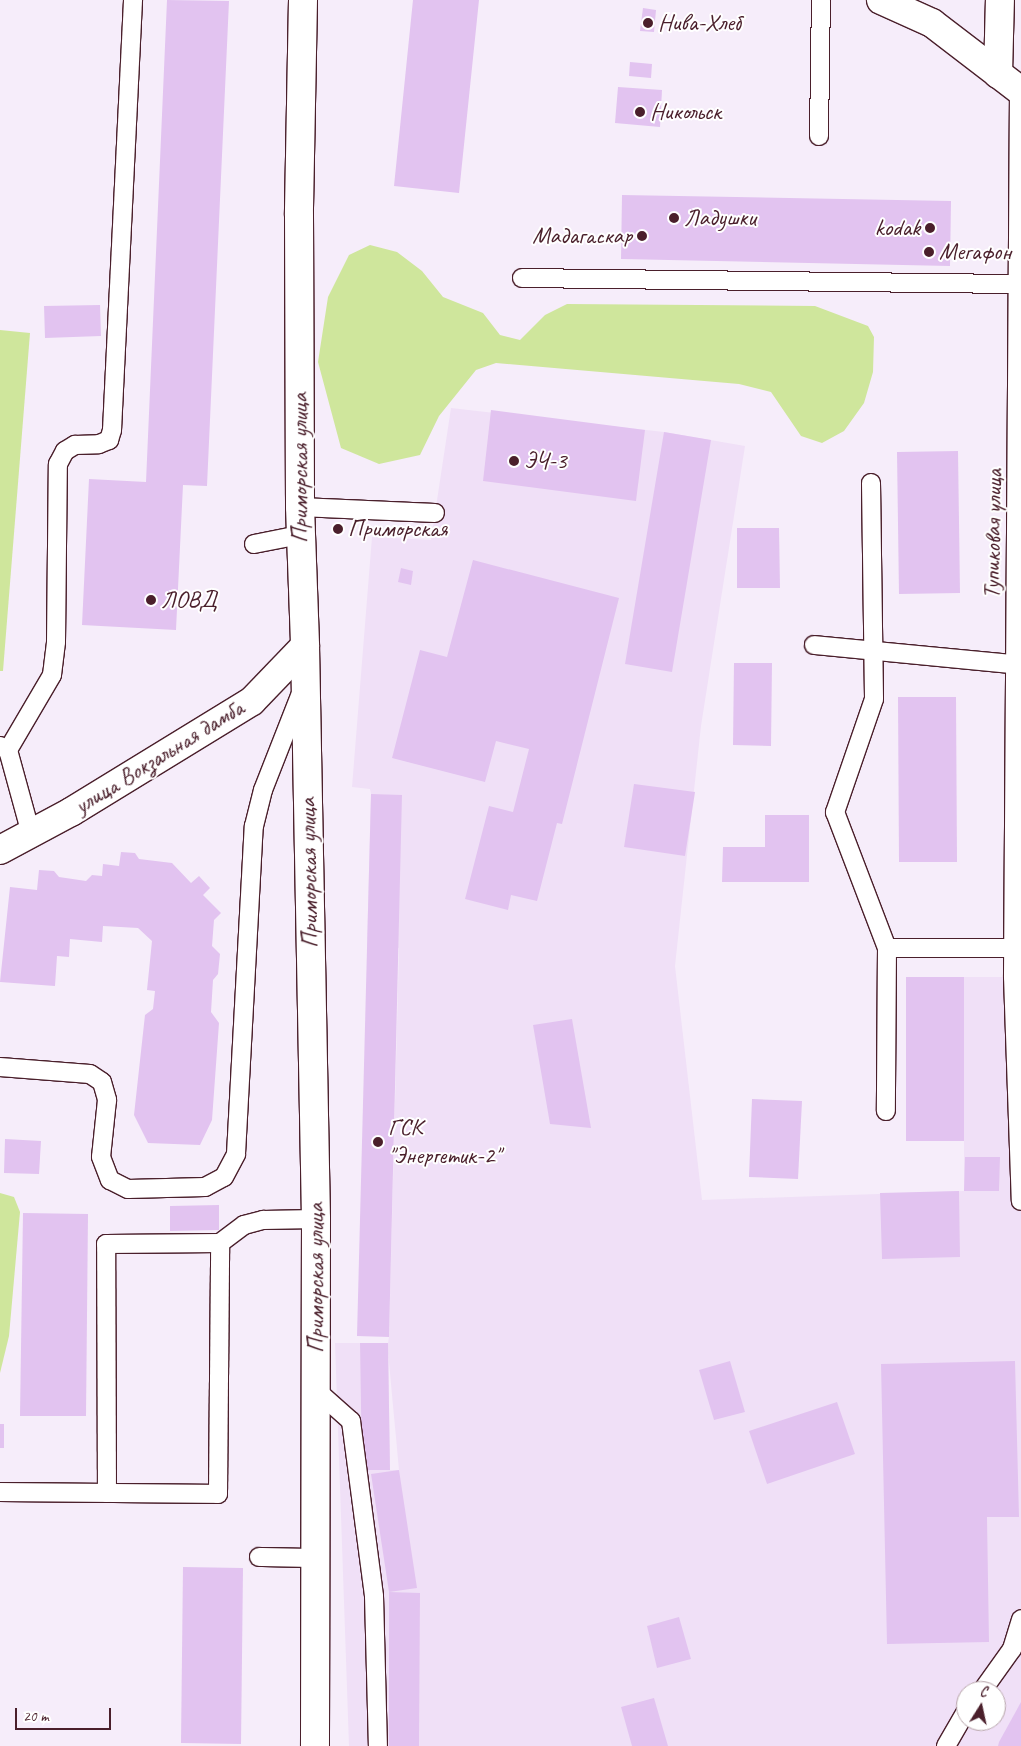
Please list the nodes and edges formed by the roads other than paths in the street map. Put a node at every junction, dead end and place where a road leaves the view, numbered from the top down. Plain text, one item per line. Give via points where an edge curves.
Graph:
1 (133, 0) edge
2 (303, 0) edge
3 (820, 0) edge
4 (881, 0) edge
5 (1000, 0) edge
6 (927, 11) edge
7 (998, 74) junction
8 (1020, 91) edge
9 (819, 136) dead end
10 (522, 278) dead end
11 (1020, 284) edge
12 (871, 483) dead end
13 (300, 507) junction
14 (435, 513) dead end
15 (300, 535) junction
16 (254, 544) dead end
17 (814, 645) dead end
18 (305, 646) junction
19 (872, 650) junction
20 (1018, 664) edge
21 (305, 683) junction
22 (4, 748) edge
23 (31, 834) junction
24 (0, 850) edge
25 (886, 948) junction
26 (1013, 948) junction
27 (0, 1067) edge
28 (886, 1110) dead end
29 (1021, 1201) edge
30 (316, 1219) junction
31 (220, 1243) junction
32 (316, 1390) junction
33 (0, 1492) edge
34 (107, 1493) junction
35 (259, 1557) dead end
36 (315, 1558) junction
37 (1021, 1619) edge
38 (989, 1681) edge
39 (956, 1729) edge
40 (314, 1746) edge
41 (378, 1746) edge
42 (946, 1746) edge

1 - 22 lane via 112,430 109,440 65,451 58,464 56,642 52,675
2 - 13 main road, Приморская улица via 299,215
3 - 9 lane
4 - 6 main road
5 - 7 main road
6 - 7 main road
7 - 8 main road
8 - 11 lane, Тупиковая улица
10 - 11 lane
11 - 20 lane, Тупиковая улица
12 - 19 lane
13 - 14 lane
13 - 15 main road, Приморская улица
15 - 16 lane
15 - 18 main road, Приморская улица
17 - 19 lane
18 - 21 main road, Приморская улица
18 - 23 main road, улица Вокзальная дамба via 252,701
19 - 20 lane
19 - 25 lane via 874,699 836,812
20 - 26 lane, Тупиковая улица
21 - 27 lane via 263,790 254,826 236,1154 224,1177 205,1187 128,1189 110,1180 101,1158 107,1100 102,1082 90,1074
21 - 30 main road, Приморская улица
22 - 23 lane
23 - 24 main road, улица Вокзальная дамба
25 - 26 lane
25 - 28 lane
26 - 29 lane, Тупиковая улица
30 - 31 lane via 263,1220 244,1225
30 - 32 main road, Приморская улица
31 - 34 lane via 218,1494
31 - 34 lane via 106,1244
32 - 36 main road, Приморская улица
32 - 41 lane via 351,1421 374,1596
33 - 34 lane
35 - 36 lane
36 - 40 main road, Приморская улица
37 - 38 lane via 1012,1650
39 - 42 lane

